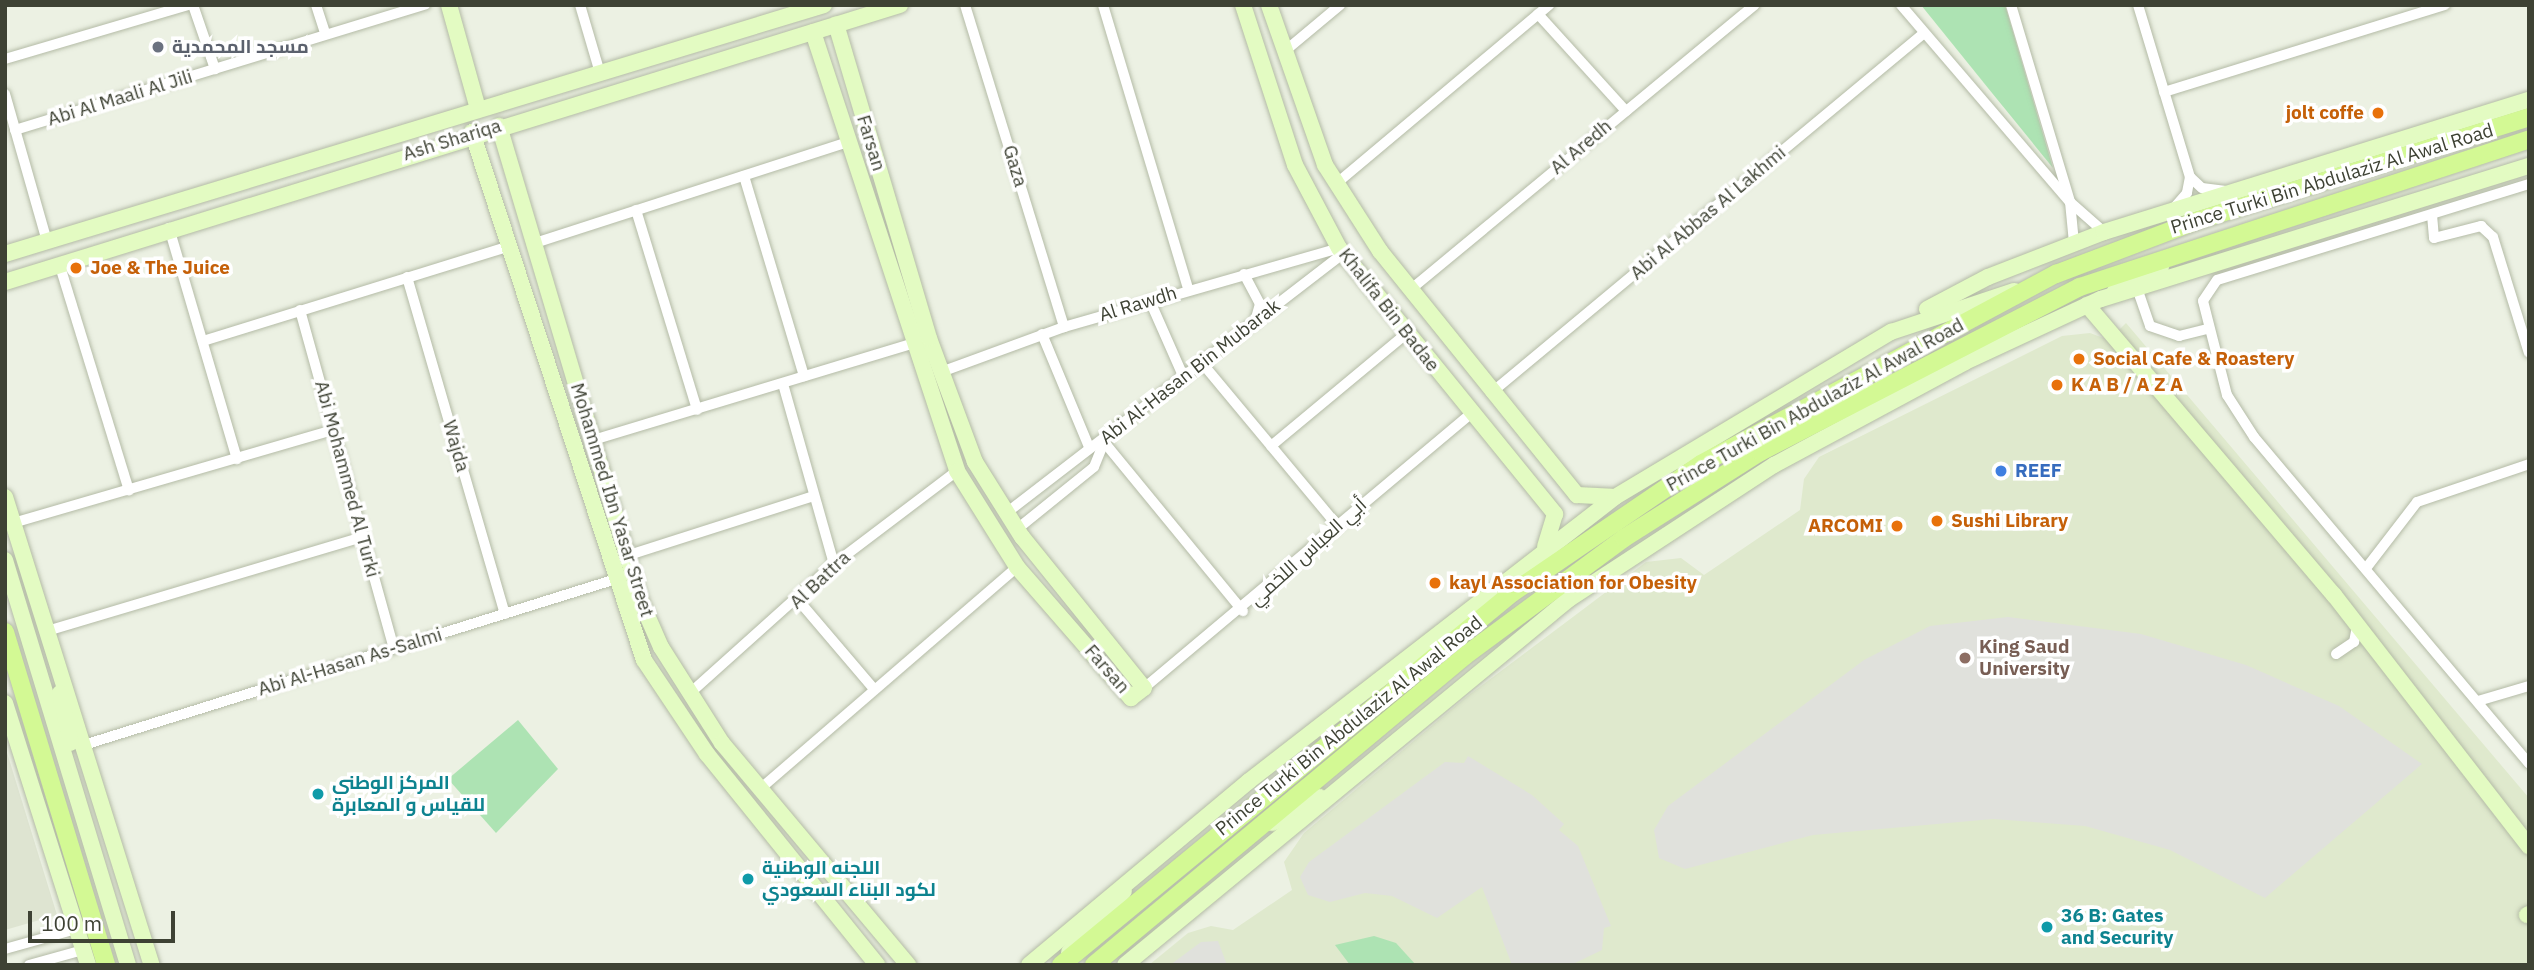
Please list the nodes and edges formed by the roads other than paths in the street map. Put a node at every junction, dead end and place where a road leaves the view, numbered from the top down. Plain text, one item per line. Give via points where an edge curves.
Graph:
1 (191, 5) edge
2 (316, 5) edge
3 (425, 5) edge
4 (449, 5) edge
5 (580, 5) edge
6 (824, 5) edge
7 (900, 5) edge
8 (965, 5) edge
9 (1104, 5) edge
10 (1243, 5) edge
11 (1269, 5) edge
12 (1340, 5) edge
13 (1549, 5) edge
14 (1754, 5) edge
15 (1901, 5) edge
16 (2011, 5) edge
17 (2138, 5) edge
18 (2445, 5) edge
19 (1538, 14) junction
20 (836, 24) junction
21 (813, 32) junction
22 (325, 33) junction
23 (1924, 33) junction
24 (720, 39) junction
25 (1285, 51) junction
26 (724, 56) junction
27 (5, 59) edge
28 (215, 69) junction
29 (600, 73) junction
30 (2164, 92) junction
31 (5, 94) edge
32 (2529, 100) edge
33 (478, 109) junction
34 (1626, 111) junction
35 (2529, 117) edge
36 (499, 126) junction
37 (15, 130) junction
38 (472, 132) junction
39 (380, 139) junction
40 (2529, 139) edge
41 (848, 142) junction
42 (505, 149) junction
43 (481, 152) junction
44 (386, 160) junction
45 (2529, 166) edge
46 (744, 176) junction
47 (2190, 177) junction
48 (1337, 183) junction
49 (2529, 184) edge
50 (2236, 192) junction
51 (2070, 202) junction
52 (636, 210) junction
53 (2171, 212) junction
54 (2432, 215) junction
55 (169, 228) junction
56 (2242, 230) junction
57 (2104, 232) junction
58 (47, 241) junction
59 (2074, 243) junction
60 (532, 244) junction
61 (510, 246) junction
62 (1341, 251) junction
63 (5, 254) edge
64 (59, 263) junction
65 (1244, 274) junction
66 (407, 277) junction
67 (5, 282) edge
68 (2027, 287) junction
69 (1188, 289) junction
70 (1410, 290) junction
71 (2138, 291) junction
72 (1150, 301) junction
73 (2094, 302) junction
74 (300, 310) junction
75 (1255, 322) junction
76 (1064, 327) junction
77 (2208, 329) junction
78 (1891, 332) junction
79 (1042, 334) junction
80 (1406, 334) junction
81 (203, 341) junction
82 (911, 344) junction
83 (2529, 354) edge
84 (1202, 363) junction
85 (941, 372) junction
86 (804, 376) junction
87 (1184, 378) junction
88 (782, 384) junction
89 (1492, 393) junction
90 (697, 410) junction
91 (1470, 414) junction
92 (334, 430) junction
93 (593, 440) junction
94 (1104, 442) junction
95 (1271, 446) junction
96 (1089, 447) junction
97 (237, 459) junction
98 (1551, 463) junction
99 (2529, 464) edge
100 (957, 471) junction
101 (1532, 487) junction
102 (129, 490) junction
103 (814, 496) junction
104 (5, 497) edge
105 (1615, 497) junction
106 (1011, 522) junction
107 (13, 523) junction
108 (1337, 524) junction
109 (995, 529) junction
110 (363, 537) junction
111 (1543, 549) junction
112 (626, 556) junction
113 (5, 560) edge
114 (834, 564) junction
115 (1017, 567) junction
116 (2367, 567) junction
117 (613, 580) junction
118 (799, 601) junction
119 (1242, 611) junction
120 (505, 614) junction
121 (2357, 627) junction
122 (47, 631) junction
123 (5, 632) edge
124 (394, 648) junction
125 (2336, 654) dead end
126 (2529, 686) edge
127 (873, 688) junction
128 (1144, 688) junction
129 (689, 694) junction
130 (2478, 701) junction
131 (5, 703) edge
132 (87, 744) junction
133 (2529, 764) edge
134 (760, 789) junction
135 (1339, 789) junction
136 (87, 828) junction
137 (2529, 831) edge
138 (1245, 838) junction
139 (2529, 846) edge
140 (1140, 869) junction
141 (76, 929) junction
142 (40, 939) junction
143 (5, 948) edge
144 (85, 958) edge
145 (46, 960) junction
146 (29, 965) edge
147 (106, 965) edge
148 (128, 965) edge
149 (152, 965) edge
150 (877, 965) edge
151 (908, 965) edge
152 (1029, 965) edge
153 (1060, 965) edge
154 (1094, 965) edge
155 (1125, 965) edge

1 - 27 street
1 - 28 street
2 - 22 street
3 - 22 street, Abi Al Maali Al Jili
4 - 33 street
5 - 29 street
6 - 24 street, Ash Shariqa
7 - 20 street, Ash Shariqa
8 - 76 street, Gaza
9 - 69 street
10 - 62 street, Khalifa Bin Badae via 1296,165
11 - 25 street, Khalifa Bin Badae
12 - 25 street
13 - 19 street
14 - 34 street, Al Aredh
15 - 23 street
16 - 51 street
17 - 30 street
18 - 30 street
19 - 34 street
19 - 48 street
20 - 21 street, Ash Shariqa
20 - 85 street, Farsan
21 - 26 street, Ash Shariqa
21 - 41 street, Farsan
22 - 28 street, Abi Al Maali Al Jili
23 - 51 street
23 - 89 street, Abi Al Abbas Al Lakhmi
24 - 26 street
24 - 29 street, Ash Shariqa
25 - 48 street, Khalifa Bin Badae
26 - 36 street, Ash Shariqa
28 - 37 street, Abi Al Maali Al Jili
29 - 33 street, Ash Shariqa
30 - 47 street
31 - 37 street
32 - 50 street
33 - 39 street, Ash Shariqa
34 - 70 street, Al Aredh
35 - 68 main road, Prince Turki Bin Abdulaziz Al Awal Road via 2153,236
36 - 38 street, Ash Shariqa
36 - 42 street, Mohammed Ibn Yasar Street
37 - 58 street
38 - 43 street, Mohammed Ibn Yasar Street
38 - 44 street, Ash Shariqa
39 - 44 street
39 - 58 street, Ash Shariqa
40 - 56 main road, Prince Turki Bin Abdulaziz Al Awal Road
41 - 46 street
41 - 82 street, Farsan
42 - 43 street via 489,146
42 - 60 street, Mohammed Ibn Yasar Street
43 - 61 street, Mohammed Ibn Yasar Street
44 - 55 street, Ash Shariqa
45 - 71 street
46 - 52 street
46 - 86 street
47 - 50 street via 2202,188
47 - 53 street via 2187,193
48 - 70 street, Khalifa Bin Badae
49 - 54 street
50 - 53 street
51 - 57 street
51 - 59 street
52 - 60 street
52 - 90 street
53 - 57 street
54 - 77 street via 2217,280 2203,301
54 - 83 street via 2434,238 2481,226 2493,237
55 - 64 street, Ash Shariqa
55 - 81 street
56 - 73 street
56 - 138 main road, Prince Turki Bin Abdulaziz Al Awal Road via 2080,287 1760,452 1545,595
57 - 59 street
58 - 63 street, Ash Shariqa
59 - 78 street via 1989,277
60 - 93 street, Mohammed Ibn Yasar Street
61 - 66 street
61 - 117 street, Mohammed Ibn Yasar Street
62 - 65 street, Al Rawdh
62 - 75 street, Abi Al-Hasan Bin Mubarak
62 - 80 street, Khalifa Bin Badae
64 - 67 street, Ash Shariqa
64 - 102 street
65 - 69 street, Al Rawdh
65 - 75 street via 1260,304
66 - 74 street
66 - 120 street, Wajda
68 - 78 street
68 - 153 main road, Prince Turki Bin Abdulaziz Al Awal Road via 1701,464 1551,565
69 - 72 street, Al Rawdh
70 - 89 street, Khalifa Bin Badae
71 - 73 street
71 - 77 street via 2150,326 2179,336
72 - 76 street, Al Rawdh
72 - 87 street
73 - 121 street
73 - 135 street via 1898,398 1673,529 1569,599
74 - 81 street
74 - 92 street, Abi Mohammed Al Turki
75 - 84 street, Abi Al-Hasan Bin Mubarak
76 - 79 street, Al Rawdh
77 - 116 street via 2227,395 2254,437
78 - 105 street
79 - 85 street, Al Rawdh
79 - 96 street
80 - 91 street, Khalifa Bin Badae
80 - 95 street
81 - 97 street
82 - 86 street
82 - 100 street, Farsan
84 - 87 street, Abi Al-Hasan Bin Mubarak
84 - 95 street
85 - 106 street, Farsan via 975,463
86 - 88 street
87 - 94 street, Abi Al-Hasan Bin Mubarak
88 - 90 street
88 - 103 street
89 - 98 street, Khalifa Bin Badae
90 - 93 street
91 - 101 street, Khalifa Bin Badae
91 - 108 street, أبي العباس اللخمي
92 - 97 street
92 - 110 street, Abi Mohammed Al Turki
93 - 112 street, Mohammed Ibn Yasar Street
94 - 96 street, Abi Al-Hasan Bin Mubarak
94 - 106 street via 1094,467
94 - 119 street
95 - 108 street
96 - 106 street, Abi Al-Hasan Bin Mubarak
97 - 102 street
98 - 101 street via 1549,486
98 - 105 street, Khalifa Bin Badae via 1577,495
99 - 116 street via 2417,502
100 - 109 street, Farsan
100 - 114 street, Al Battra
101 - 111 street, Khalifa Bin Badae via 1555,514
102 - 107 street
103 - 112 street
103 - 114 street
104 - 107 street
105 - 111 street
106 - 109 street
106 - 128 street, Farsan
107 - 122 street
108 - 119 street, أبي العباس اللخمي
109 - 115 street, Farsan
110 - 122 street
110 - 124 street, Abi Mohammed Al Turki
111 - 140 street
112 - 129 street, Mohammed Ibn Yasar Street via 644,610
113 - 136 street
114 - 118 street, Al Battra
115 - 127 street
115 - 128 street, Farsan via 1131,698
116 - 130 street
117 - 120 street, Abi Al-Hasan As-Salmi
117 - 150 street, Mohammed Ibn Yasar Street via 644,660 707,754
118 - 127 street
118 - 129 street, Al Battra
119 - 128 street, أبي العباس اللخمي
120 - 124 street, Abi Al-Hasan As-Salmi
121 - 125 street via 2354,642
121 - 137 street via 2380,647
121 - 139 street
122 - 132 street
122 - 136 street
123 - 147 main road
124 - 132 street, Abi Al-Hasan As-Salmi
126 - 130 street
127 - 134 street
129 - 134 street, Mohammed Ibn Yasar Street
130 - 133 street
131 - 141 street
132 - 149 street
134 - 151 street, Mohammed Ibn Yasar Street
135 - 138 street
135 - 155 street
136 - 148 street
138 - 154 main road, Prince Turki Bin Abdulaziz Al Awal Road
140 - 152 street
140 - 153 street
141 - 142 street
141 - 144 street
142 - 143 street
142 - 145 street
144 - 145 street
145 - 146 street

